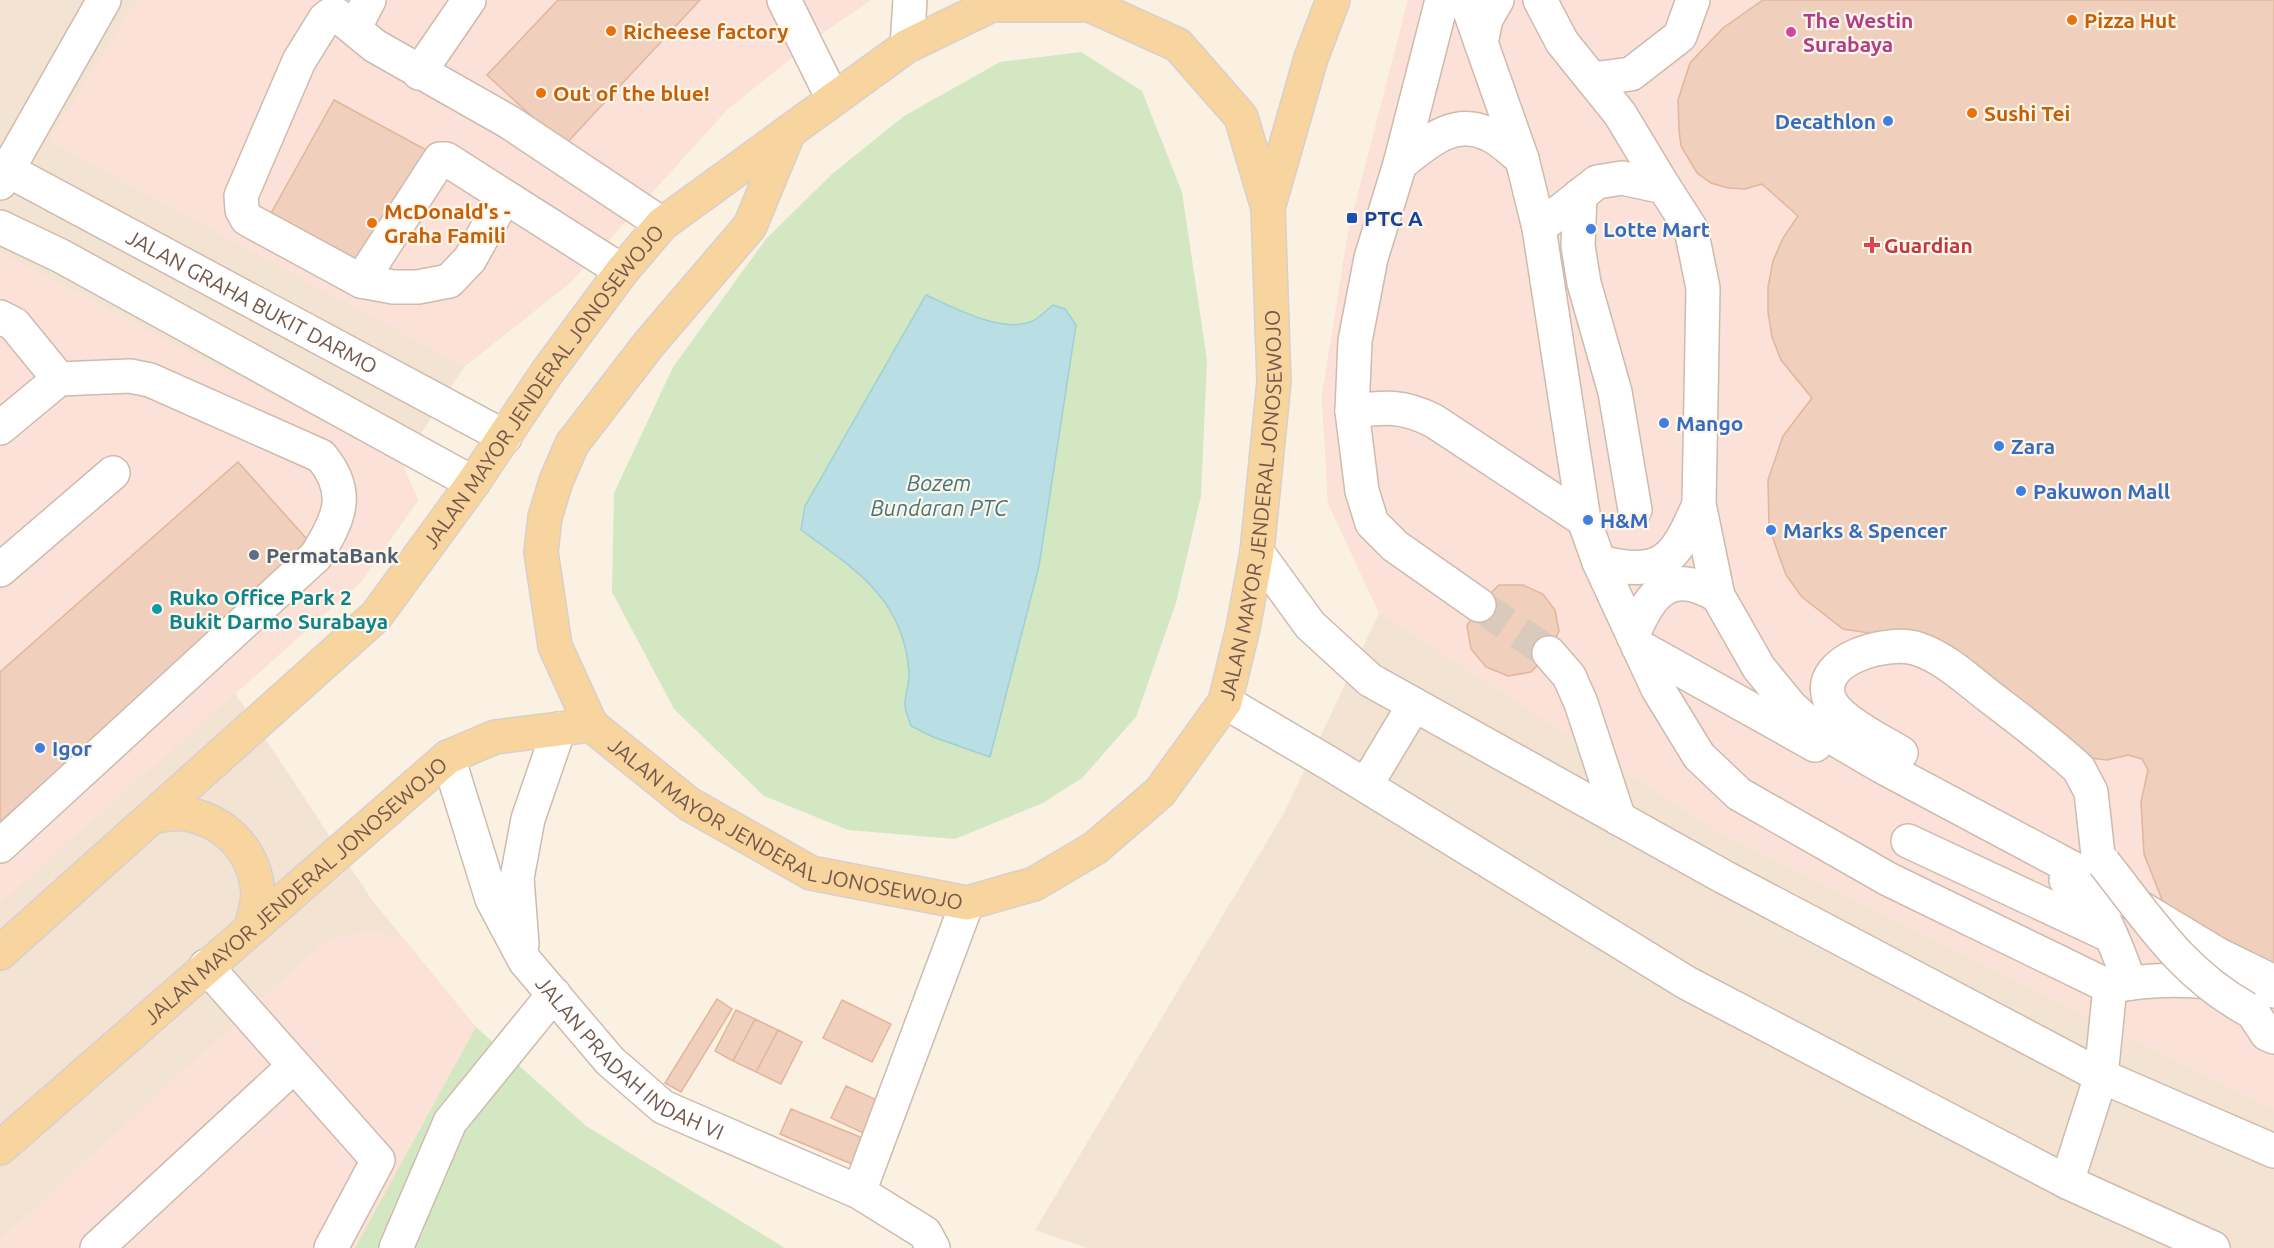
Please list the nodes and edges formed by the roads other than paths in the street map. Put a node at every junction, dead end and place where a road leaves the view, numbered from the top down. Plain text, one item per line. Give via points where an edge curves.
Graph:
1 (104, 0) edge
2 (469, 0) edge
3 (784, 0) edge
4 (910, 0) edge
5 (1333, 0) edge
6 (1442, 0) edge
7 (1466, 0) edge
8 (1497, 0) edge
9 (1540, 0) edge
10 (1693, 0) edge
11 (998, 2) edge
12 (362, 14) edge
13 (1481, 43) junction
14 (907, 46) junction
15 (419, 73) junction
16 (1592, 79) junction
17 (833, 99) junction
18 (791, 128) junction
19 (1522, 159) junction
20 (1400, 164) junction
21 (2, 173) edge
22 (1664, 187) junction
23 (1580, 195) junction
24 (504, 198) junction
25 (1268, 208) junction
26 (662, 224) junction
27 (0, 227) edge
28 (1539, 228) junction
29 (622, 270) junction
30 (361, 281) junction
31 (0, 317) edge
32 (58, 379) junction
33 (1352, 411) junction
34 (0, 428) edge
35 (505, 437) junction
36 (112, 473) dead end
37 (472, 483) junction
38 (1699, 504) junction
39 (1635, 510) dead end
40 (1584, 520) junction
41 (1257, 552) junction
42 (1599, 562) junction
43 (0, 570) edge
44 (1718, 596) junction
45 (1479, 605) tunnel mouth
46 (1636, 641) junction
47 (1549, 653) tunnel mouth
48 (1225, 702) junction
49 (1414, 705) junction
50 (591, 725) junction
51 (559, 729) junction
52 (448, 757) junction
53 (1366, 785) junction
54 (155, 816) junction
55 (1619, 819) junction
56 (1908, 841) dead end
57 (0, 846) edge
58 (2101, 859) junction
59 (967, 903) junction
60 (252, 925) junction
61 (2111, 936) junction
62 (0, 953) edge
63 (523, 955) junction
64 (206, 966) junction
65 (2274, 981) edge
66 (2120, 985) junction
67 (554, 994) junction
68 (2262, 1007) edge
69 (2274, 1037) edge
70 (294, 1066) junction
71 (2102, 1076) junction
72 (0, 1148) edge
73 (2274, 1151) edge
74 (2067, 1182) junction
75 (859, 1192) junction
76 (97, 1248) edge
77 (330, 1248) edge
78 (396, 1248) edge
79 (933, 1248) edge
80 (2213, 1248) edge

1 - 21 street
2 - 15 street
3 - 17 street
4 - 14 street
5 - 25 main road, JALAN MAYOR JENDERAL JONOSEWOJO via 1311,58
6 - 20 street
7 - 13 street
8 - 13 street via 1486,19
9 - 16 street via 1562,42
10 - 16 street via 1680,36 1631,74
11 - 14 main road, JALAN MAYOR JENDERAL JONOSEWOJO
11 - 25 main road via 1090,5 1178,45 1241,117
12 - 15 street via 375,46
12 - 30 street via 330,15 304,53 241,196 247,219
13 - 19 street
14 - 17 main road, JALAN MAYOR JENDERAL JONOSEWOJO
15 - 26 street via 509,122
16 - 22 street via 1620,114
17 - 18 main road, JALAN MAYOR JENDERAL JONOSEWOJO
18 - 26 main road, JALAN MAYOR JENDERAL JONOSEWOJO
18 - 50 main road via 750,226 649,344 572,444 556,481 544,517 541,552 555,646
19 - 20 street via 1488,133 1461,129 1438,134
19 - 28 street
20 - 33 street via 1371,258 1357,329
21 - 35 street, JALAN GRAHA BUKIT DARMO
22 - 23 street via 1622,178 1597,182
22 - 38 street via 1691,229 1703,288
23 - 28 street
23 - 39 street via 1578,246 1584,283 1616,392
24 - 29 street
24 - 30 street via 470,259 449,281 417,287
24 - 30 street via 446,159 440,159
25 - 41 main road, JALAN MAYOR JENDERAL JONOSEWOJO via 1274,381
26 - 29 main road, JALAN MAYOR JENDERAL JONOSEWOJO
27 - 37 street via 62,256
28 - 40 street
29 - 35 main road, JALAN MAYOR JENDERAL JONOSEWOJO via 548,370
31 - 32 street via 14,324
32 - 34 street
32 - 57 street via 130,376 150,380 321,456 338,482 339,513 316,556
33 - 40 street via 1390,407 1412,410
33 - 45 street via 1362,491 1372,523 1395,546
35 - 37 main road, JALAN MAYOR JENDERAL JONOSEWOJO
36 - 43 street
37 - 54 main road, JALAN MAYOR JENDERAL JONOSEWOJO via 376,616
38 - 42 street via 1685,536 1665,562 1644,567
38 - 44 street
40 - 42 street
41 - 48 main road, JALAN MAYOR JENDERAL JONOSEWOJO
41 - 49 street via 1310,625 1370,680
42 - 46 street
44 - 46 street via 1690,583 1675,583 1664,589 1647,604
44 - 65 street via 1759,668 1811,725 2091,879 2217,954
46 - 61 street via 1795,734 2078,886 2095,903
46 - 66 street via 1658,689 1699,756 1739,794 1888,879
47 - 55 street via 1569,676 1581,703
48 - 53 street
48 - 59 main road, JALAN MAYOR JENDERAL JONOSEWOJO via 1160,792 1095,848 1034,884
49 - 53 street
49 - 55 street
50 - 51 main road, JALAN MAYOR JENDERAL JONOSEWOJO
50 - 59 main road, JALAN MAYOR JENDERAL JONOSEWOJO via 689,804 811,873
51 - 52 main road, JALAN MAYOR JENDERAL JONOSEWOJO via 495,737
51 - 63 street via 528,819 518,878
52 - 60 main road, JALAN MAYOR JENDERAL JONOSEWOJO
52 - 63 street, JALAN PRADAH INDAH VI via 492,899
53 - 74 street via 1687,983
54 - 60 main road via 185,813 214,822 238,840 253,866 258,896
54 - 62 main road, JALAN MAYOR JENDERAL JONOSEWOJO
55 - 71 street
56 - 61 street
58 - 58 street via 1910,758 1839,714 1829,698 1828,683 1845,660 1885,647 1918,648 1952,667 2079,769 2091,792
58 - 68 street, bridge via 2178,957 2216,992
59 - 75 street
60 - 64 main road, JALAN MAYOR JENDERAL JONOSEWOJO
61 - 66 street
63 - 67 street, JALAN PRADAH INDAH VI
64 - 70 street
64 - 72 main road, JALAN MAYOR JENDERAL JONOSEWOJO
66 - 68 street via 2218,982
66 - 71 street
67 - 75 street, JALAN PRADAH INDAH VI via 610,1061 663,1107
67 - 78 street via 450,1122
68 - 69 street via 2267,1034
70 - 76 street
70 - 77 street via 378,1160
71 - 73 street
71 - 74 street
74 - 80 street
75 - 79 street, JALAN PRADAH INDAH VI via 925,1233

